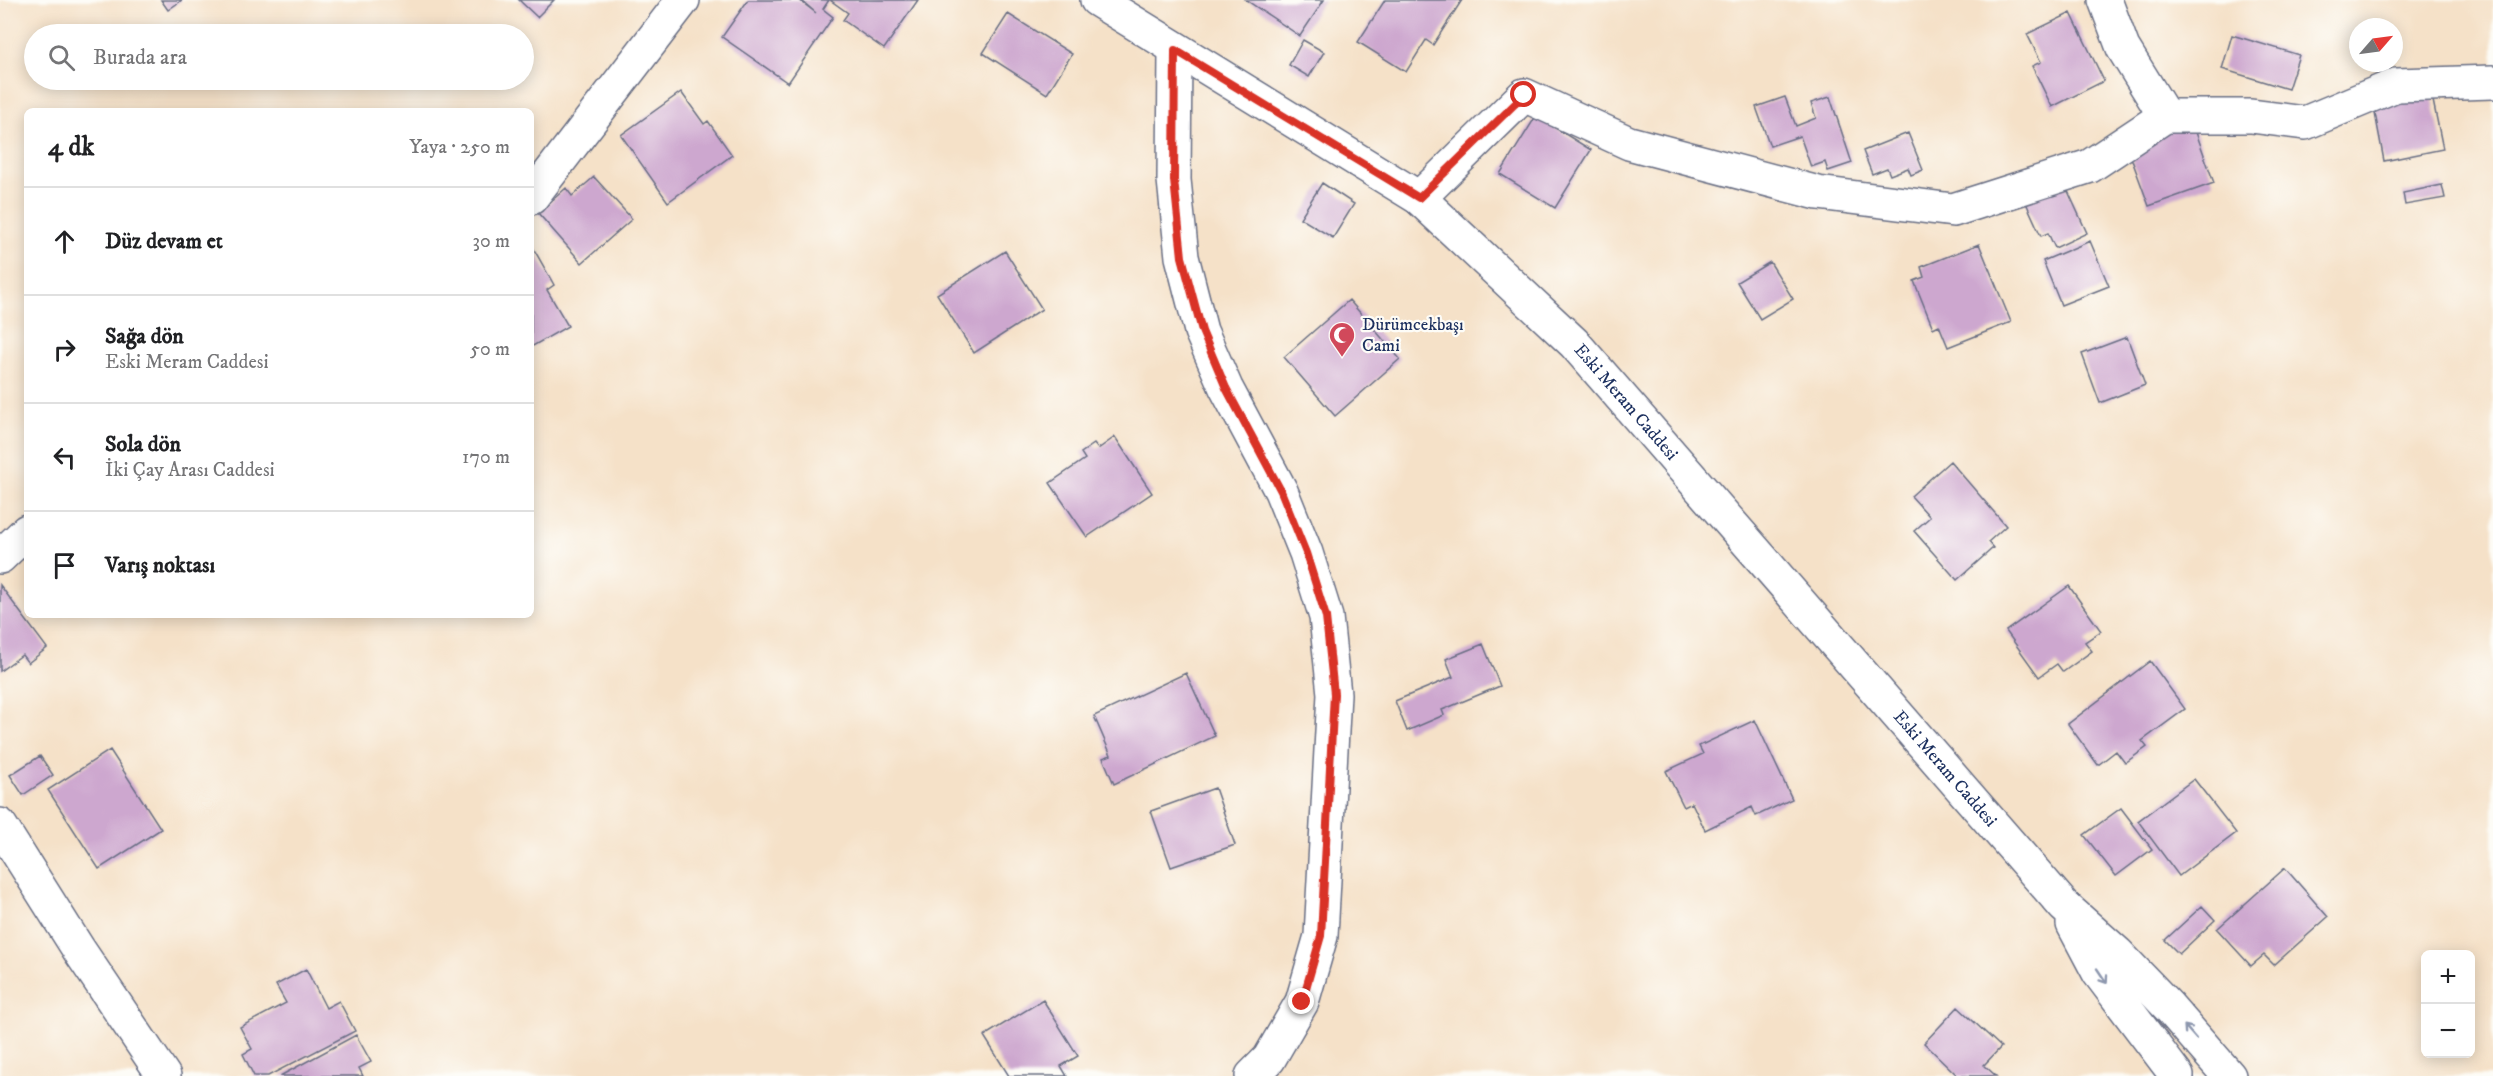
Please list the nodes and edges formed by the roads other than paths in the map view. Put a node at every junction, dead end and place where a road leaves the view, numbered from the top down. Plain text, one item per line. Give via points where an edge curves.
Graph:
1 (682, 0) edge
2 (1097, 0) edge
3 (2105, 0) edge
4 (1175, 50) junction
5 (2493, 82) edge
6 (2165, 116) junction
7 (534, 194) edge
8 (1419, 198) junction
9 (24, 534) edge
10 (0, 556) edge
11 (0, 825) edge
12 (2064, 906) junction
13 (164, 1076) edge
14 (1252, 1076) edge
15 (2177, 1076) edge
16 (2229, 1076) edge

1 - 7 street
2 - 4 street, Eski Meram Caddesi
3 - 6 street via 2123,48
4 - 8 street, Eski Meram Caddesi
4 - 14 street via 1174,180 1182,257 1202,331 1226,388 1281,491 1306,553 1326,617 1334,694 1321,936 1302,1002 1269,1059
5 - 6 street via 2396,85 2305,123 2251,116
6 - 8 street via 2090,166 1953,210 1818,193 1640,146 1524,95
8 - 12 street, Eski Meram Caddesi via 1574,343
9 - 10 street
11 - 13 street
12 -> 15 street, Eski Meram Caddesi via 2099,973
16 -> 12 street, Eski Meram Caddesi via 2117,953

